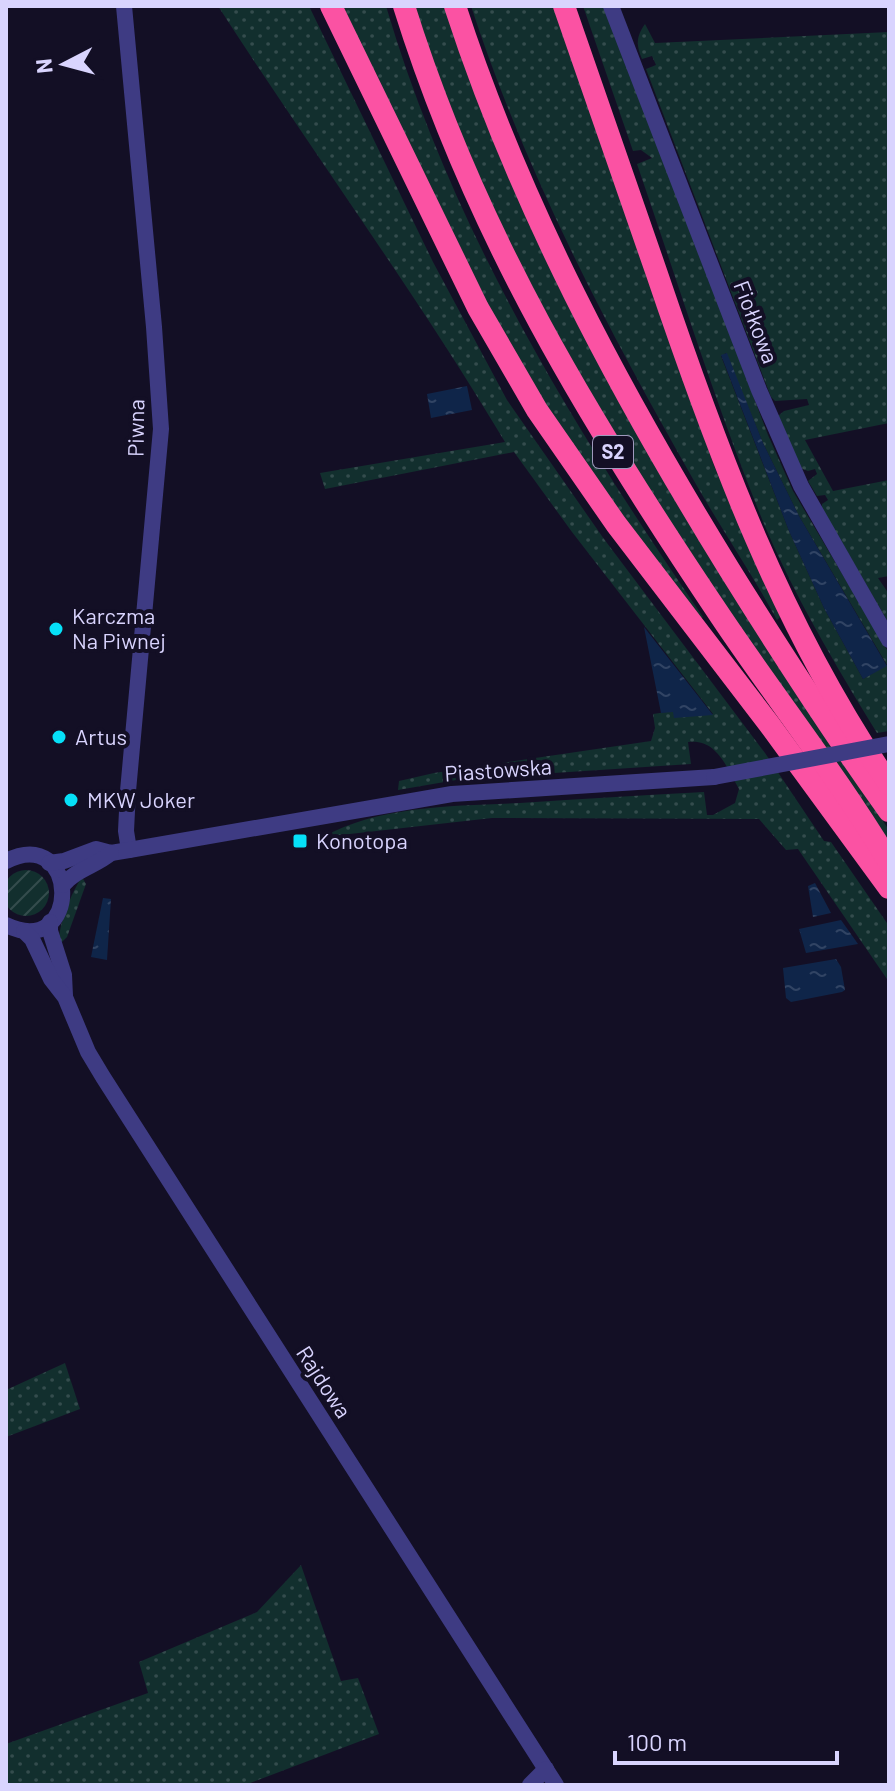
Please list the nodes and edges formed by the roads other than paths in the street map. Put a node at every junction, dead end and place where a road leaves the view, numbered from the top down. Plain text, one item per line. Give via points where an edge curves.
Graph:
1 (124, 6) edge
2 (331, 6) edge
3 (404, 6) edge
4 (455, 6) edge
5 (564, 6) edge
6 (611, 6) edge
7 (889, 640) edge
8 (889, 744) edge
9 (889, 784) edge
10 (889, 811) edge
11 (129, 850) junction
12 (111, 853) junction
13 (6, 860) edge
14 (889, 862) edge
15 (49, 863) junction
16 (63, 885) junction
17 (889, 888) edge
18 (50, 922) junction
19 (6, 925) edge
20 (24, 931) junction
21 (65, 997) junction
22 (546, 1769) junction
23 (530, 1785) edge
24 (556, 1785) edge

1 - 11 street, Piwna via 161,429 128,791
2 - 17 highway via 478,308 537,410
3 - 14 highway, S2 via 431,88 492,233 565,373 663,530
4 - 10 highway, S2 via 523,187 623,389 758,615
5 - 9 highway via 741,507 810,655
6 - 7 street, Fiołkowa via 801,486
8 - 11 street, Piastowska, bridge via 714,777 452,794
11 - 12 street, Piastowska
12 - 15 street, Piastowska via 96,849
12 - 16 street, Piastowska
13 - 15 street via 28,855
15 - 16 street
16 - 18 street via 63,902
18 - 20 street
18 - 21 street, Rajdowa
19 - 20 street
20 - 21 street, Rajdowa
21 - 22 street, Rajdowa via 103,1077
22 - 23 street
22 - 24 street, Rajdowa

